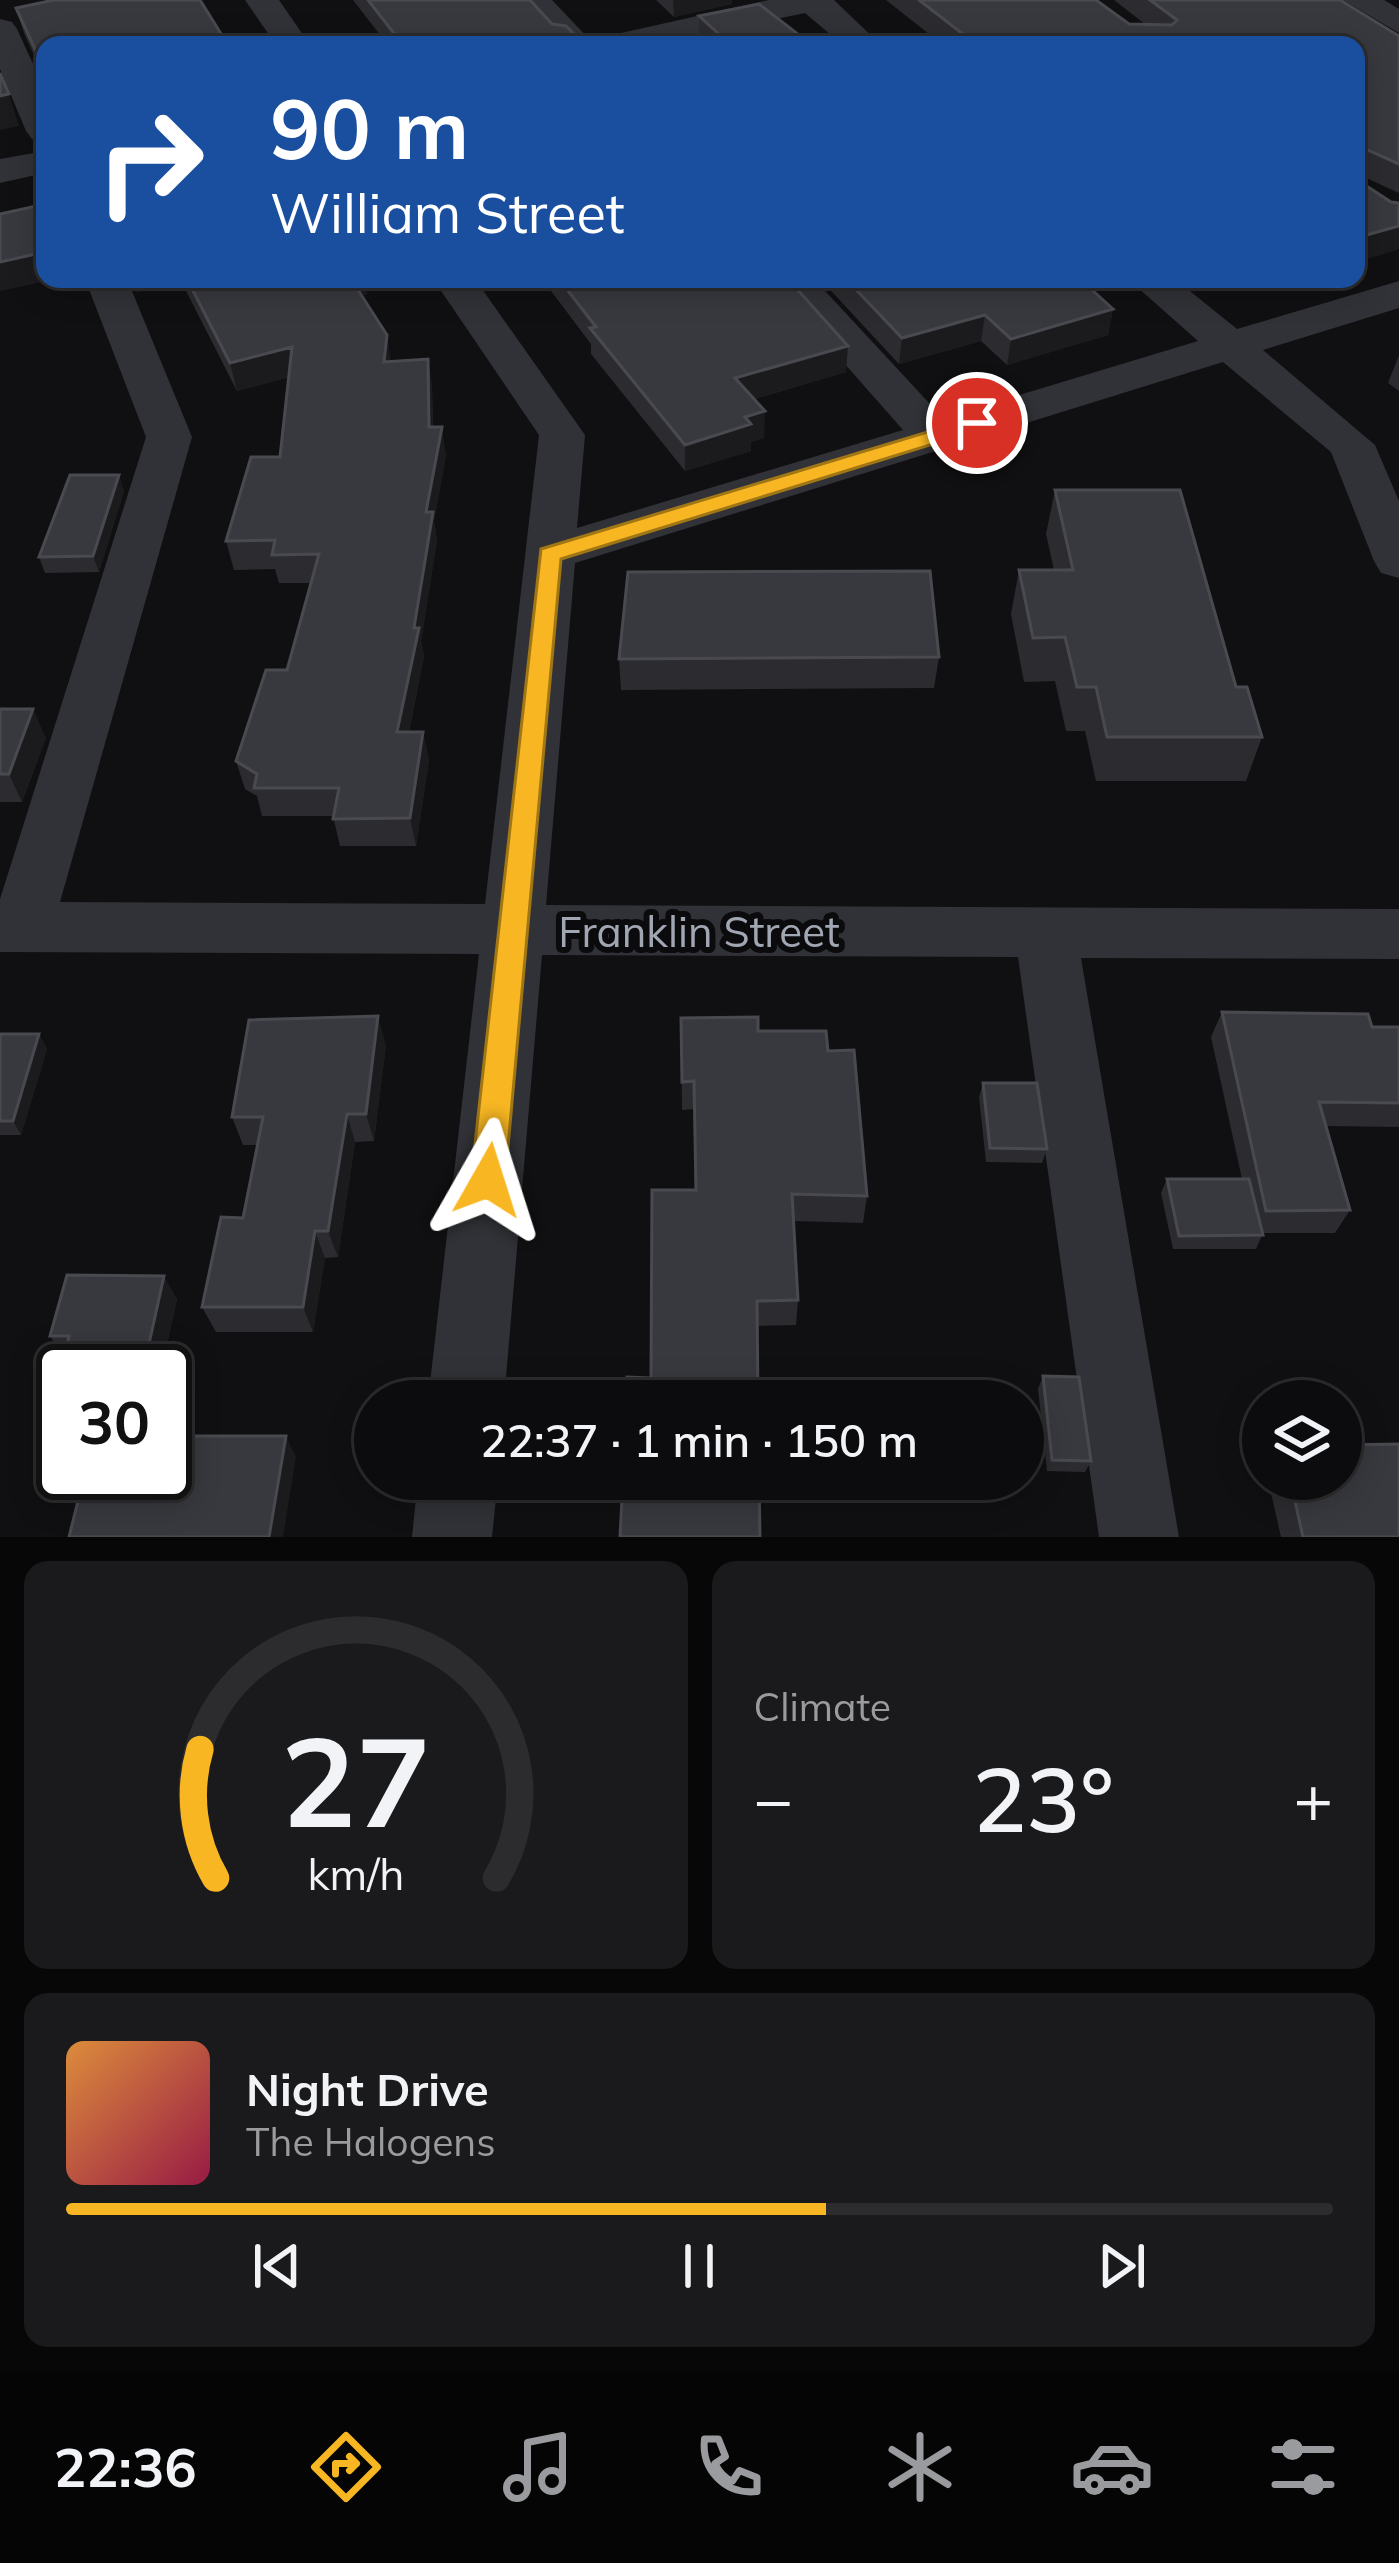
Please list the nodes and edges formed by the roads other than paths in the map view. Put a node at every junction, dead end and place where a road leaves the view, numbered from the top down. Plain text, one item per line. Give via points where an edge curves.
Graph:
1 (262, 0) edge
2 (534, 0) edge
3 (813, 0) edge
4 (1360, 0) edge
5 (1399, 22) edge
6 (0, 29) edge
7 (287, 36) edge
8 (568, 36) edge
9 (645, 36) edge
10 (854, 36) edge
11 (36, 111) edge
12 (36, 164) edge
13 (0, 171) edge
14 (110, 288) edge
15 (460, 288) edge
16 (798, 288) edge
17 (1161, 288) edge
18 (1399, 294) edge
19 (1231, 346) junction
20 (934, 436) junction
21 (549, 554) junction
22 (1399, 561) edge
23 (11, 927) edge
24 (513, 930) junction
25 (1046, 933) junction
26 (1399, 934) edge
27 (468, 1380) edge
28 (456, 1500) edge
29 (452, 1537) edge
30 (1138, 1537) edge

1 - 7 street
2 - 8 street
3 - 9 street
3 - 10 street
4 - 5 street
6 - 11 street
12 - 13 street
14 - 23 street via 170,437
15 - 21 street via 562,435
16 - 20 street
17 - 19 street
18 - 19 street
19 - 20 street
19 - 22 street via 1352,445
20 - 21 street
21 - 24 street
23 - 24 street, Franklin Street
24 - 25 street, Franklin Street
24 - 27 street
25 - 26 street, Franklin Street
25 - 30 street
28 - 29 street

